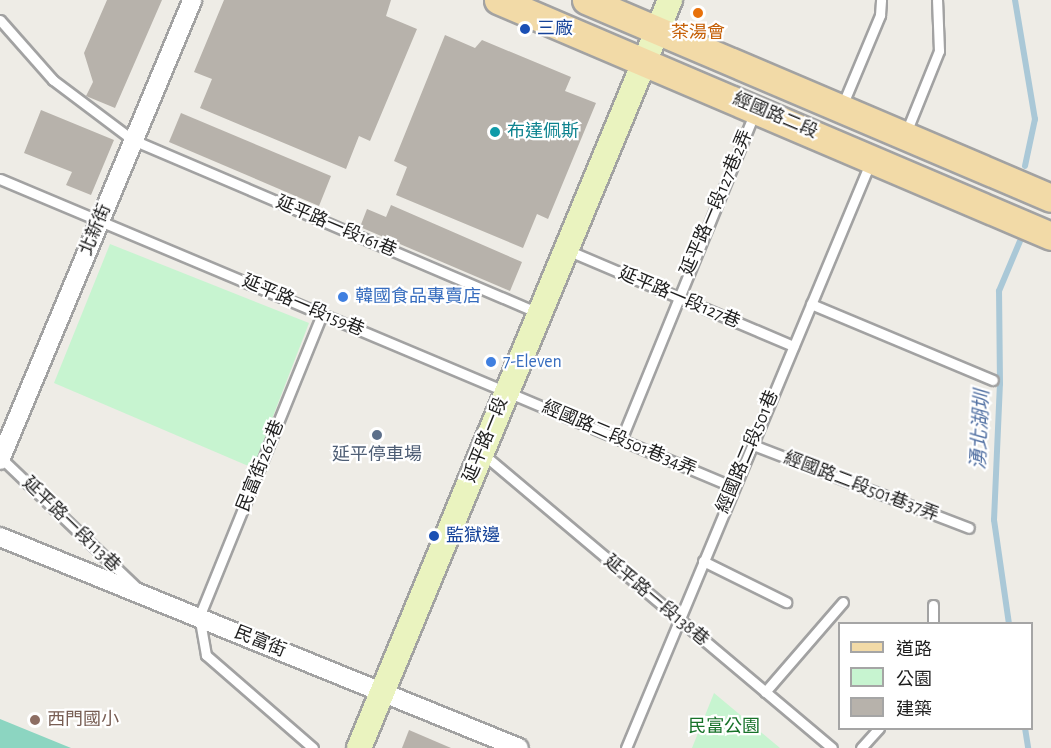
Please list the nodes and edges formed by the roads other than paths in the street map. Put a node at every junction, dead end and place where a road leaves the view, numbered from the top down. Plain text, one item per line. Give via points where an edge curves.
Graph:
1 (192, 0) edge
2 (498, 0) edge
3 (586, 0) edge
4 (670, 0) edge
5 (881, 0) edge
6 (937, 0) edge
7 (0, 20) edge
8 (657, 31) junction
9 (643, 60) junction
10 (842, 106) junction
11 (756, 109) junction
12 (905, 135) junction
13 (133, 140) junction
14 (873, 157) junction
15 (0, 179) edge
16 (1051, 198) edge
17 (100, 221) junction
18 (1051, 236) edge
19 (565, 249) junction
20 (677, 297) junction
21 (811, 304) junction
22 (539, 313) junction
23 (322, 314) junction
24 (793, 346) junction
25 (993, 380) dead end
26 (506, 392) junction
27 (621, 440) junction
28 (753, 445) junction
29 (481, 453) junction
30 (0, 458) edge
31 (733, 487) junction
32 (969, 528) dead end
33 (0, 537) edge
34 (703, 561) junction
35 (142, 593) junction
36 (786, 602) dead end
37 (843, 602) dead end
38 (933, 605) dead end
39 (199, 617) junction
40 (680, 621) junction
41 (933, 622) edge
42 (383, 692) junction
43 (765, 692) junction
44 (878, 730) edge
45 (313, 748) edge
46 (359, 748) edge
47 (519, 748) edge
48 (626, 748) edge
49 (832, 748) edge
50 (861, 748) edge

1 - 13 street, 北新街
2 - 9 main road, 經國路二段
3 - 8 main road, 經國路二段
4 - 8 street, 延平路一段
5 - 10 lane via 880,15
6 - 12 lane via 939,51
7 - 13 lane, 延平路一段161巷 via 53,80
8 - 9 street, 延平路一段
8 - 10 main road, 經國路二段
9 - 11 main road, 經國路二段
9 - 19 street, 延平路一段
10 - 12 main road, 經國路二段
11 - 14 main road, 經國路二段
11 - 20 lane, 延平路一段127巷2弄
12 - 16 main road, 經國路二段
13 - 17 street, 北新街
13 - 22 lane, 延平路一段161巷
14 - 18 main road, 經國路二段
14 - 21 lane, 經國路二段501巷
15 - 17 lane, 延平路一段159巷
17 - 23 lane, 延平路一段159巷
17 - 30 street, 北新街
19 - 20 lane, 延平路一段127巷
19 - 22 street, 延平路一段
20 - 24 lane, 延平路一段127巷
20 - 27 lane, 延平路一段127巷2弄
21 - 24 lane, 經國路二段501巷
21 - 25 lane
22 - 26 street, 延平路一段
23 - 26 lane, 延平路一段159巷
23 - 39 lane, 民富街262巷
24 - 28 lane, 經國路二段501巷
26 - 27 lane, 經國路二段501巷34弄
26 - 29 street, 延平路一段
27 - 31 lane, 經國路二段501巷34弄
28 - 31 lane, 經國路二段501巷
28 - 32 lane, 經國路二段501巷37弄
29 - 40 lane, 延平路一段138巷
29 - 42 street, 延平路一段
30 - 35 lane, 延平路一段113巷
31 - 34 lane, 經國路二段501巷
33 - 35 street, 民富街
34 - 36 lane
34 - 40 lane, 經國路二段501巷
35 - 39 street, 民富街
37 - 43 lane
38 - 41 lane
39 - 42 street, 民富街
39 - 45 lane via 206,655
40 - 43 lane, 延平路一段138巷
40 - 48 lane, 經國路二段501巷
42 - 46 street, 延平路一段
42 - 47 street, 民富街
43 - 49 lane, 延平路一段138巷
44 - 50 lane

